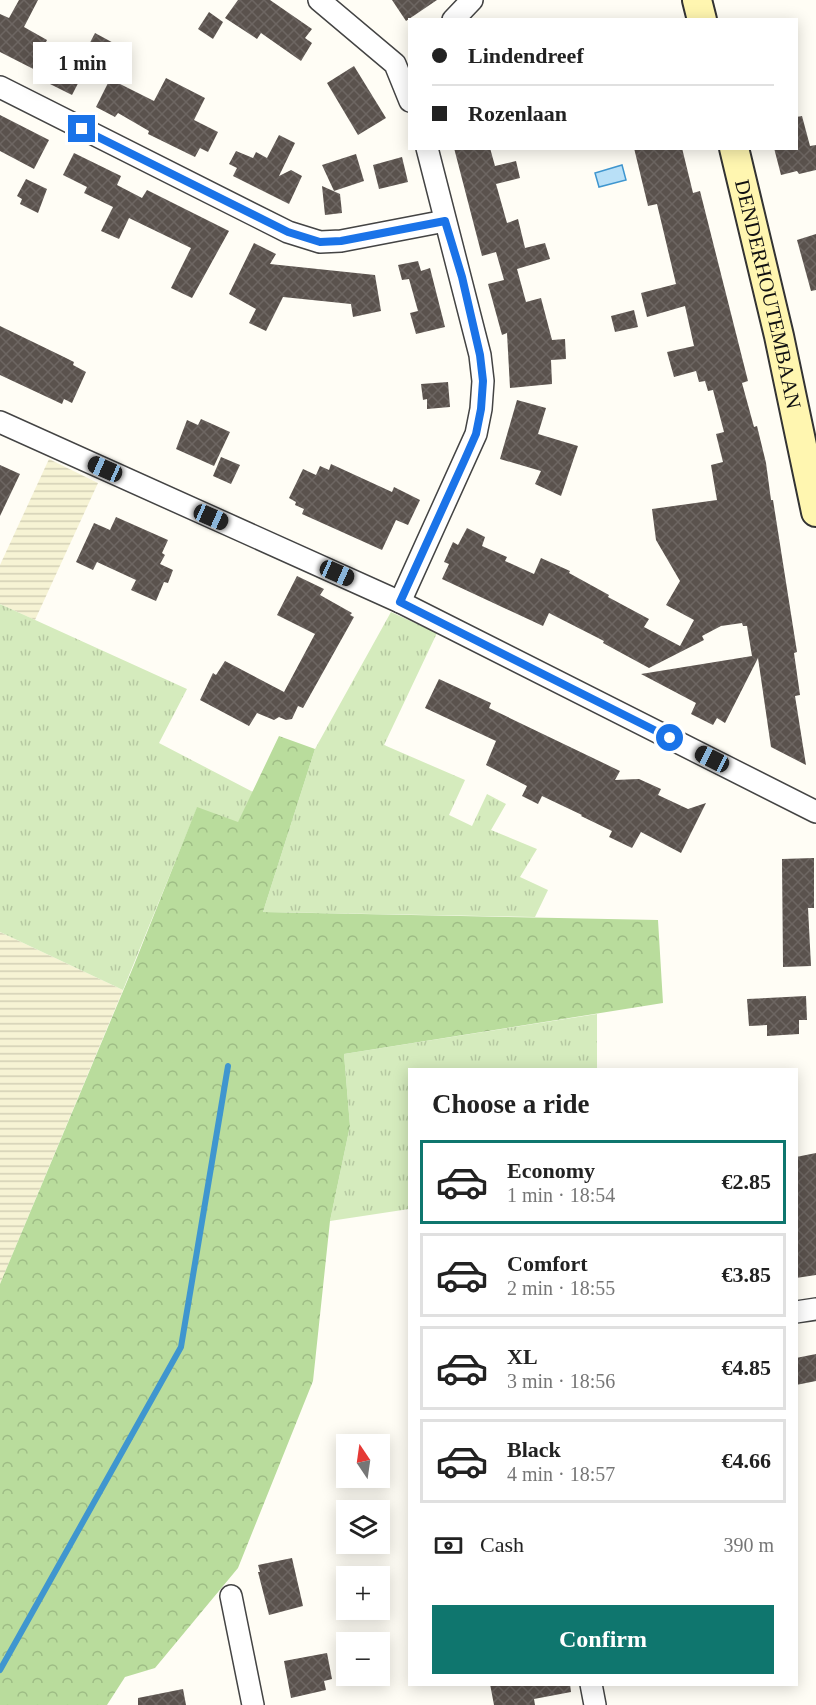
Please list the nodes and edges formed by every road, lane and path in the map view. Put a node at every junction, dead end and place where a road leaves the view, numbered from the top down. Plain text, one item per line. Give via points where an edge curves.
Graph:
1 (319, 0) edge
2 (472, 0) edge
3 (697, 0) edge
4 (455, 18) edge
5 (702, 18) edge
6 (402, 59) edge
7 (0, 87) edge
8 (408, 90) edge
9 (427, 150) edge
10 (734, 150) edge
11 (445, 221) junction
12 (0, 422) edge
13 (816, 512) edge
14 (400, 602) junction
15 (816, 812) edge
16 (816, 1309) edge
17 (798, 1312) edge
18 (231, 1596) dead end
19 (591, 1686) edge
20 (253, 1705) edge
21 (595, 1705) edge

1 - 6 street
2 - 4 street
3 - 5 street
6 - 8 street
7 - 11 street via 288,232 320,242
9 - 11 street
10 - 13 street, DENDERHOUTEMBAAN
11 - 14 street via 480,355 481,409 476,434
12 - 14 street
14 - 15 street
16 - 17 street
18 - 20 street
19 - 21 street

